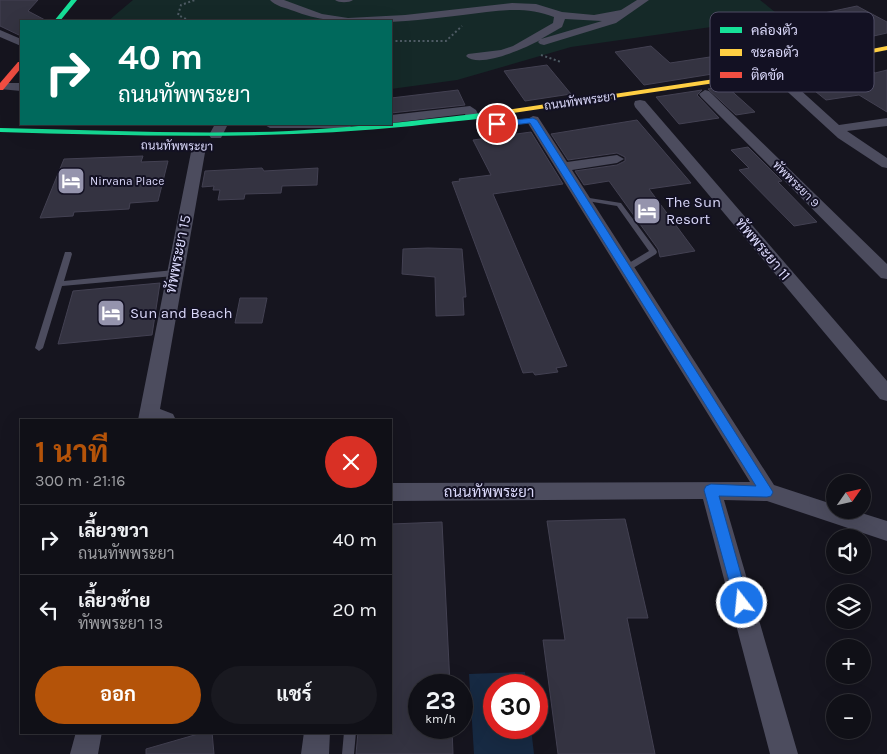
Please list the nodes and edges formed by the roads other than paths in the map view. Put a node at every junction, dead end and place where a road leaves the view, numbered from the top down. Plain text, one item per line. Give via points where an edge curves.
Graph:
1 (74, 0) edge
2 (275, 0) edge
3 (336, 0) edge
4 (350, 0) edge
5 (644, 0) edge
6 (622, 14) junction
7 (560, 15) junction
8 (58, 20) edge
9 (0, 33) edge
10 (20, 43) edge
11 (517, 48) junction
12 (887, 48) edge
13 (874, 51) edge
14 (472, 56) dead end
15 (20, 65) edge
16 (710, 84) edge
17 (1, 87) edge
18 (20, 87) edge
19 (713, 92) edge
20 (797, 92) edge
21 (705, 94) junction
22 (635, 105) joint
23 (601, 110) dead end
24 (472, 116) junction
25 (392, 119) edge
26 (533, 120) junction
27 (887, 122) edge
28 (836, 128) junction
29 (0, 130) edge
30 (221, 138) edge
31 (265, 145) dead end
32 (284, 145) dead end
33 (194, 147) joint
34 (617, 159) dead end
35 (887, 164) edge
36 (563, 167) junction
37 (583, 199) junction
38 (68, 254) dead end
39 (627, 268) junction
40 (174, 273) junction
41 (887, 274) edge
42 (58, 284) junction
43 (40, 348) dead end
44 (887, 394) edge
45 (154, 418) edge
46 (711, 490) junction
47 (392, 492) edge
48 (767, 492) junction
49 (885, 534) edge
50 (88, 734) edge
51 (317, 734) edge
52 (350, 734) edge
53 (84, 754) edge
54 (315, 754) edge
55 (348, 754) edge
56 (784, 754) edge

1 - 8 main road
2 - 7 street via 310,15 346,20 385,20 520,5 546,8
3 - 4 lane
5 - 6 street
6 - 7 street via 582,18
6 - 11 street via 612,21
7 - 11 street via 558,25
9 - 10 street
11 - 14 street
12 - 13 main road, ถนนทัพพระยา
15 - 17 main road
16 - 24 main road, ถนนทัพพระยา
17 - 18 street
19 - 21 main road, ถนนทัพพระยา
20 - 28 street
21 - 22 main road, ถนนทัพพระยา
21 - 41 street, ทัพพระยา 9
22 - 44 street, ทัพพระยา 11
23 - 26 main road, ถนนทัพพระยา
24 - 25 street via 470,110
24 - 30 main road, ถนนทัพพระยา via 370,128
26 - 32 main road, ถนนทัพพระยา via 372,139
26 - 36 street
27 - 28 street
28 - 35 street
29 - 30 main road, ถนนทัพพระยา
30 - 31 main road, ถนนทัพพระยา
30 - 33 main road, ถนนทัพพระยา
33 - 40 street, ทัพพระยา 15
34 - 36 street
36 - 37 street
37 - 39 street
37 - 39 lane via 620,204 652,252
38 - 42 lane
39 - 48 street
40 - 42 lane
40 - 45 street, ทัพพระยา 15
42 - 43 lane
46 - 47 street, ถนนทัพพระยา
46 - 48 street, ถนนทัพพระยา
46 - 56 street
48 - 49 street, ถนนทัพพระยา
50 - 53 street
51 - 54 street
52 - 55 lane

